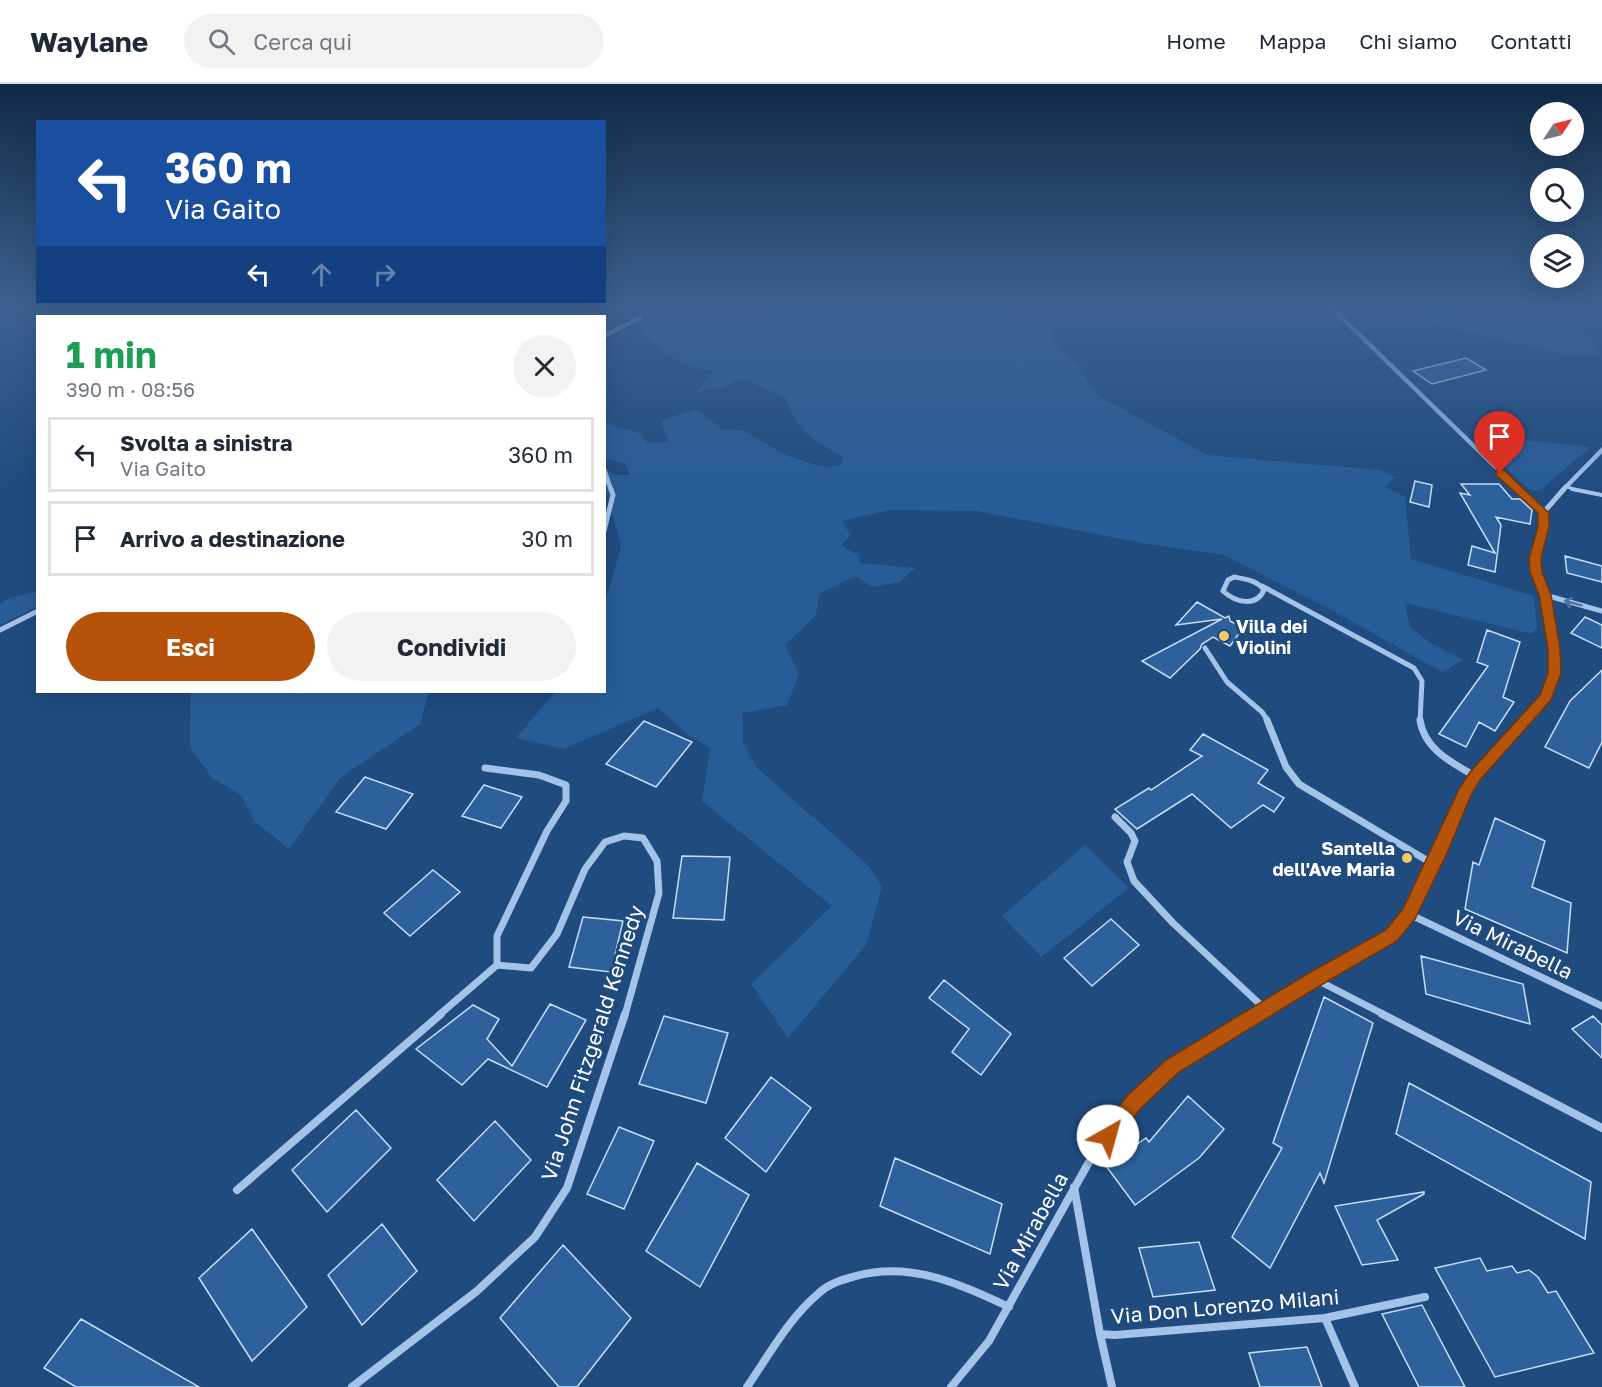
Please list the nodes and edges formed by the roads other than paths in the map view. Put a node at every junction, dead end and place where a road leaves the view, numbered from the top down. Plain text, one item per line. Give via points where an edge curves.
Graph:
1 (1392, 368) edge
2 (1602, 450) edge
3 (606, 475) edge
4 (1565, 486) junction
5 (1602, 495) edge
6 (1544, 513) junction
7 (606, 523) edge
8 (1261, 585) junction
9 (1545, 595) junction
10 (1602, 611) edge
11 (36, 612) edge
12 (0, 630) edge
13 (1205, 648) dead end
14 (485, 768) dead end
15 (1475, 776) junction
16 (1115, 817) dead end
17 (1433, 864) junction
18 (1409, 914) junction
19 (497, 965) junction
20 (1315, 979) junction
21 (1602, 1006) edge
22 (1265, 1009) junction
23 (1602, 1128) edge
24 (1074, 1187) junction
25 (237, 1190) dead end
26 (1425, 1297) dead end
27 (1010, 1307) junction
28 (1325, 1318) junction
29 (1100, 1334) junction
30 (352, 1387) edge
31 (747, 1387) edge
32 (951, 1387) edge
33 (1112, 1387) edge
34 (1355, 1387) edge

1 - 6 street
2 - 4 street
3 - 7 street via 613,495
4 - 5 lane
4 - 6 street
6 - 9 street, Via Mirabella via 1535,558
8 - 8 street via 1234,577 1223,591 1248,602 1262,596
8 - 15 street via 1414,668 1422,676 1420,709 1425,735 1435,749
10 -> 9 street
9 - 15 street, Via Mirabella via 1554,649 1554,673 1546,697
11 - 12 street
13 - 17 street via 1217,673 1272,726 1281,760 1299,784
14 - 19 street via 561,780 567,785 566,801 547,831 497,936
15 - 17 street, Via Mirabella
16 - 22 street via 1135,841 1127,862 1139,888
17 - 18 street, Via Mirabella
18 - 20 street, Via Mirabella via 1392,936
18 - 21 street, Via Mirabella
19 - 25 street
19 - 30 street, Via John Fitzgerald Kennedy via 531,968 557,934 585,869 604,842 624,836 643,838 657,861 659,892 627,1008 567,1188 535,1237 477,1291
20 - 22 street, Via Mirabella
20 - 23 street
22 - 24 street, Via Mirabella via 1173,1066 1134,1101 1094,1153
24 - 27 street, Via Mirabella
24 - 29 street
26 - 28 street, Via Don Lorenzo Milani
27 - 31 street via 966,1286 925,1273 891,1269 864,1272 831,1284 806,1307
27 - 32 street, Via Mirabella via 989,1341
28 - 29 street, Via Don Lorenzo Milani
28 - 34 street
29 - 33 street

